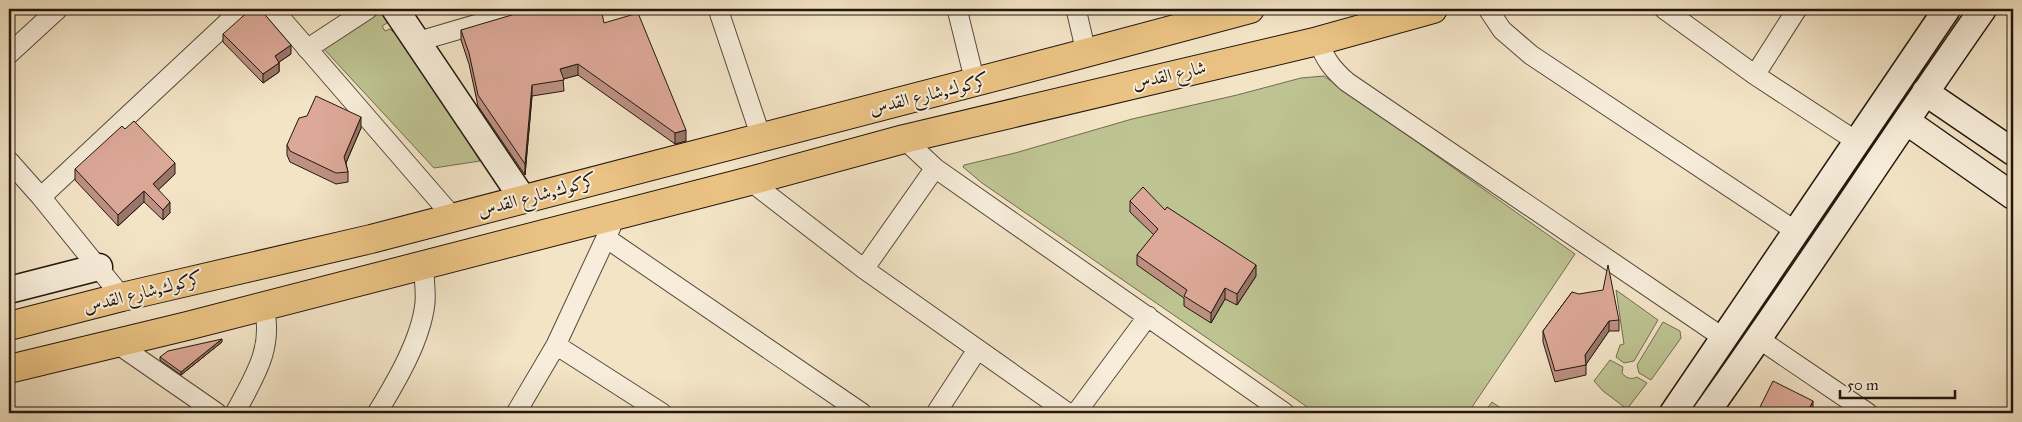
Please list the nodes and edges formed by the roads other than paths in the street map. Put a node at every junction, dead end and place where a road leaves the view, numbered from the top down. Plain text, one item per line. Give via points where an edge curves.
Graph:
1 (242, 9) edge
2 (273, 9) edge
3 (368, 9) edge
4 (395, 9) edge
5 (529, 9) edge
6 (718, 9) edge
7 (957, 9) edge
8 (1076, 9) edge
9 (1250, 9) edge
10 (1433, 9) edge
11 (1488, 9) edge
12 (1664, 9) edge
13 (1797, 9) edge
14 (1947, 9) edge
15 (1983, 9) edge
16 (55, 10) edge
17 (1318, 41) junction
18 (416, 42) junction
19 (307, 49) junction
20 (9, 54) edge
21 (1075, 55) junction
22 (1755, 75) junction
23 (976, 82) junction
24 (1925, 92) junction
25 (1906, 121) junction
26 (1972, 124) junction
27 (761, 137) junction
28 (904, 139) junction
29 (1856, 141) junction
30 (2013, 152) edge
31 (1951, 153) junction
32 (9, 161) edge
33 (935, 168) junction
34 (750, 181) junction
35 (2013, 196) edge
36 (41, 197) junction
37 (523, 199) junction
38 (453, 218) junction
39 (611, 227) junction
40 (1797, 232) junction
41 (372, 238) junction
42 (423, 264) junction
43 (99, 267) junction
44 (864, 269) junction
45 (382, 275) junction
46 (9, 290) edge
47 (122, 297) junction
48 (264, 306) junction
49 (1148, 316) junction
50 (9, 326) edge
51 (1759, 338) junction
52 (1725, 339) junction
53 (116, 343) junction
54 (556, 345) junction
55 (977, 350) junction
56 (9, 369) edge
57 (217, 413) edge
58 (235, 413) edge
59 (377, 413) edge
60 (516, 413) edge
61 (662, 413) edge
62 (862, 413) edge
63 (936, 413) edge
64 (1068, 413) edge
65 (1076, 413) edge
66 (1285, 413) edge
67 (1673, 413) edge
68 (1706, 413) edge
69 (1868, 413) edge

1 - 36 street
2 - 19 street
3 - 19 street
4 - 18 street
5 - 18 street
6 - 27 street
7 - 23 street
8 - 21 street
9 - 21 main road
10 - 17 main road, شارع القدس
11 - 40 street via 1502,30 1531,55
12 - 22 street
13 - 22 street
14 - 29 street
15 - 24 street
16 - 20 street
17 - 28 main road, شارع القدس
17 - 52 street via 1325,59 1347,82
18 - 37 street
19 - 38 street
21 - 23 main road, كركوك,شارع القدس
22 - 29 street
23 - 27 main road, كركوك,شارع القدس
24 - 25 street
24 - 26 street
25 - 31 street
25 - 51 street
26 - 30 street
26 - 31 street via 1958,136
27 - 37 main road, كركوك,شارع القدس
28 - 33 street
28 - 34 main road
29 - 40 street
31 - 35 street
32 - 36 street
33 - 44 street
33 - 49 street
34 - 39 main road
34 - 44 street
36 - 43 street
37 - 38 main road, كركوك,شارع القدس
38 - 41 main road, كركوك,شارع القدس
39 - 42 main road
39 - 54 street
39 - 62 street
40 - 52 street
41 - 45 main road
41 - 47 main road, كركوك,شارع القدس
42 - 45 main road
42 - 59 street via 425,302 420,328
43 - 46 street
43 - 47 street
44 - 55 street
45 - 48 main road
47 - 50 main road, كركوك,شارع القدس
48 - 53 main road
48 - 58 street via 268,326 263,356
49 - 65 street
49 - 66 street
51 - 68 street
51 - 69 street
52 - 67 street
53 - 56 main road
53 - 57 street
54 - 60 street
54 - 61 street
55 - 63 street
55 - 64 street

